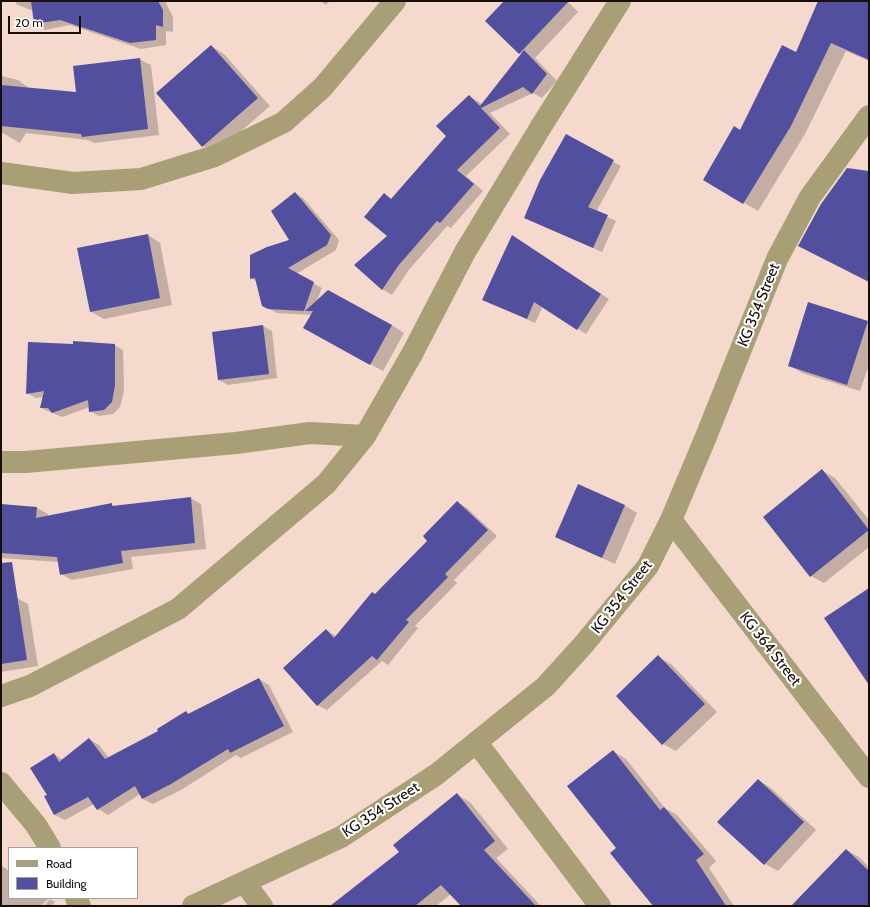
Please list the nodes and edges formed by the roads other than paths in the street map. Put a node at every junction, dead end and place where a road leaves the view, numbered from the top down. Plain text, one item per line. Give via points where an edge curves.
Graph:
1 (395, 1) edge
2 (620, 1) edge
3 (866, 127) edge
4 (1, 173) edge
5 (364, 436) junction
6 (1, 462) edge
7 (671, 520) junction
8 (1, 696) edge
9 (477, 742) junction
10 (869, 777) edge
11 (3, 789) edge
12 (49, 847) edge
13 (244, 882) junction
14 (193, 906) edge
15 (262, 906) edge
16 (600, 906) edge

1 - 4 street via 323,86 284,122 215,156 141,179 73,183
2 - 5 street via 465,252 412,354
3 - 7 street, KG 354 Street via 810,197 777,259
5 - 6 street via 310,433 236,443 26,462
5 - 8 street via 326,484 178,609 30,686
7 - 9 street, KG 354 Street via 648,566 584,644 546,686
7 - 10 street, KG 364 Street
9 - 13 street, KG 354 Street via 437,774 341,837
9 - 16 street
11 - 12 street via 36,825
13 - 14 street, KG 354 Street
13 - 15 street

